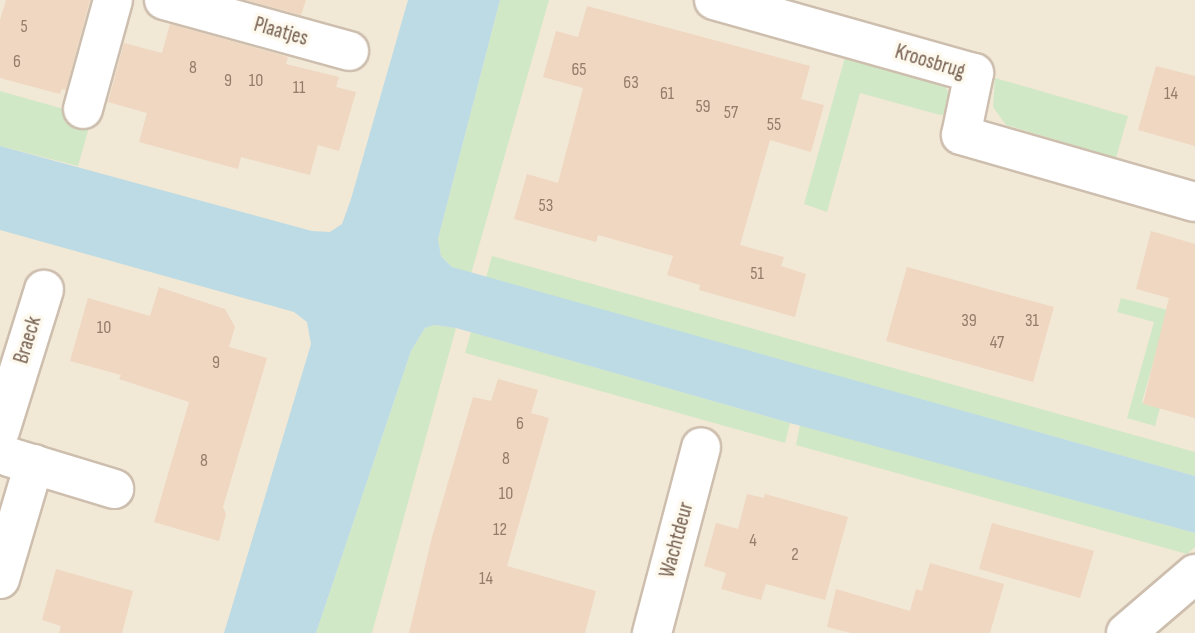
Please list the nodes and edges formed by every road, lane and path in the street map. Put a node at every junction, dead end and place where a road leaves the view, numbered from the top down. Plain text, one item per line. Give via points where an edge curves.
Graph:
1 (113, 0) edge
2 (169, 0) edge
3 (714, 0) edge
4 (349, 51) dead end
5 (83, 109) dead end
6 (1195, 202) edge
7 (44, 290) dead end
8 (0, 431) edge
9 (701, 447) dead end
10 (17, 459) edge
11 (114, 489) dead end
12 (1195, 575) edge
13 (0, 579) edge
14 (652, 633) edge
15 (1126, 633) edge

1 - 5 street
2 - 4 street, Plaatjes
3 - 6 street, Kroosbrug via 974,73 961,135
7 - 8 street, Braeck
9 - 14 street, Wachtdeur
10 - 11 street
10 - 13 street
12 - 15 street

